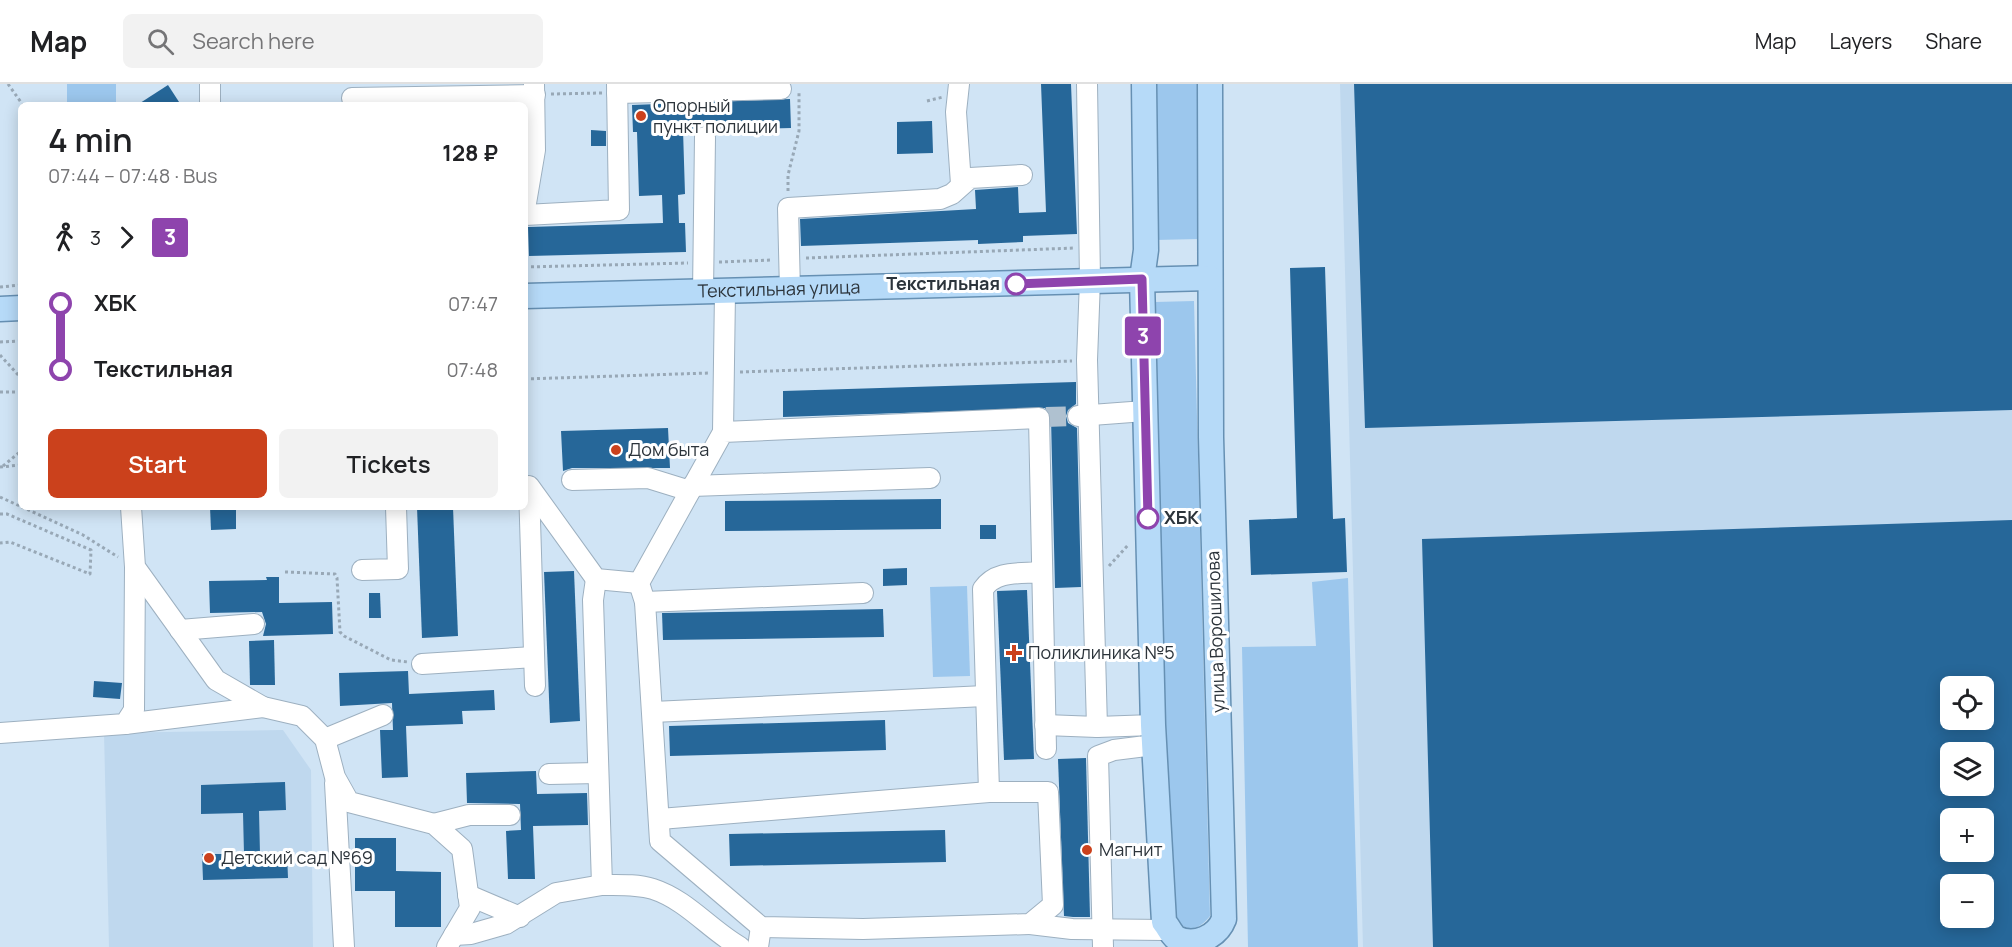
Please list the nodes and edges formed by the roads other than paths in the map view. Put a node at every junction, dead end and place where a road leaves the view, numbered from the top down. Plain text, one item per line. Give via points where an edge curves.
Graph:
1 (210, 84) edge
2 (959, 84) edge
3 (1087, 84) edge
4 (1144, 84) edge
5 (1210, 84) edge
6 (790, 86) edge
7 (535, 89) edge
8 (617, 89) edge
9 (352, 96) edge
10 (210, 102) edge
11 (705, 137) dead end
12 (1022, 175) dead end
13 (961, 184) junction
14 (528, 191) edge
15 (528, 216) edge
16 (1210, 278) junction
17 (1142, 279) junction
18 (1090, 280) junction
19 (790, 291) junction
20 (714, 292) junction
21 (528, 296) edge
22 (18, 308) edge
23 (0, 309) edge
24 (1145, 411) junction
25 (1083, 415) junction
26 (723, 432) junction
27 (930, 478) dead end
28 (572, 480) dead end
29 (528, 482) edge
30 (691, 488) junction
31 (528, 506) edge
32 (131, 510) edge
33 (396, 510) edge
34 (135, 567) junction
35 (362, 570) dead end
36 (1041, 572) junction
37 (596, 579) junction
38 (639, 583) junction
39 (863, 592) dead end
40 (645, 602) junction
41 (254, 624) dead end
42 (180, 630) junction
43 (534, 657) junction
44 (422, 664) road end
45 (536, 686) dead end
46 (985, 696) junction
47 (263, 707) junction
48 (653, 712) junction
49 (383, 715) dead end
50 (125, 724) junction
51 (1045, 725) junction
52 (1097, 728) junction
53 (0, 733) edge
54 (1154, 735) junction
55 (325, 739) junction
56 (1046, 749) dead end
57 (598, 773) junction
58 (549, 774) dead end
59 (335, 777) junction
60 (988, 792) junction
61 (510, 815) dead end
62 (660, 819) junction
63 (434, 824) junction
64 (602, 885) junction
65 (468, 896) junction
66 (520, 917) junction
67 (1224, 919) junction
68 (1030, 924) junction
69 (761, 927) junction
70 (1167, 936) edge
71 (1103, 938) edge
72 (451, 941) edge
73 (731, 945) edge
74 (344, 947) edge
75 (758, 947) edge
76 (1226, 947) edge

1 - 10 street
2 - 13 street via 956,112
3 - 18 street
4 - 17 main road via 1146,250
5 - 16 main road, улица Ворошилова
6 - 8 street
7 - 9 street
7 - 14 street via 535,150
8 - 15 street via 619,210
11 - 20 street
12 - 13 street via 970,178
13 - 19 street via 952,194 940,198 788,208
16 - 17 main road, Текстильная улица
16 - 67 main road, улица Ворошилова
17 - 18 main road, Текстильная улица
17 - 24 main road
18 - 19 main road, Текстильная улица
18 - 25 street
19 - 20 main road, Текстильная улица
20 - 21 main road, Текстильная улица
20 - 26 street via 723,372
22 - 23 main road
24 - 25 street
24 - 54 main road
25 - 52 street via 1094,582
26 - 30 street
26 - 36 street via 1043,418
27 - 30 street
28 - 30 street via 648,478
29 - 37 street
30 - 38 street
31 - 43 street
32 - 34 street
33 - 35 street via 398,569
34 - 42 street
34 - 50 street via 134,710
36 - 46 street via 1001,575 983,589
36 - 51 street
37 - 38 street
37 - 57 street via 592,600
38 - 40 street
39 - 40 street
40 - 48 street
41 - 42 street
42 - 47 street via 216,680
43 - 44 street
43 - 45 street
46 - 48 street
46 - 60 street
47 - 50 street
47 - 55 street via 302,716
48 - 62 street
49 - 55 street
50 - 53 street
51 - 52 street
51 - 56 street
52 - 54 street
54 - 70 main road
54 - 71 street via 1098,756
55 - 59 street
57 - 58 street
57 - 64 street
59 - 63 street via 349,802
59 - 74 street
60 - 62 street
60 - 68 street via 1048,792 1053,905
61 - 63 street via 469,815
62 - 69 street via 660,841
63 - 65 street via 462,849
64 - 66 street via 556,892
64 - 73 street via 654,890 687,907
65 - 66 street
65 - 72 street via 470,908
66 - 72 street
67 - 70 main road via 1220,931 1204,942 1189,943
67 - 76 main road, улица Ворошилова
68 - 69 street via 864,929
68 - 71 street via 1072,929
69 - 75 street
70 - 71 street

